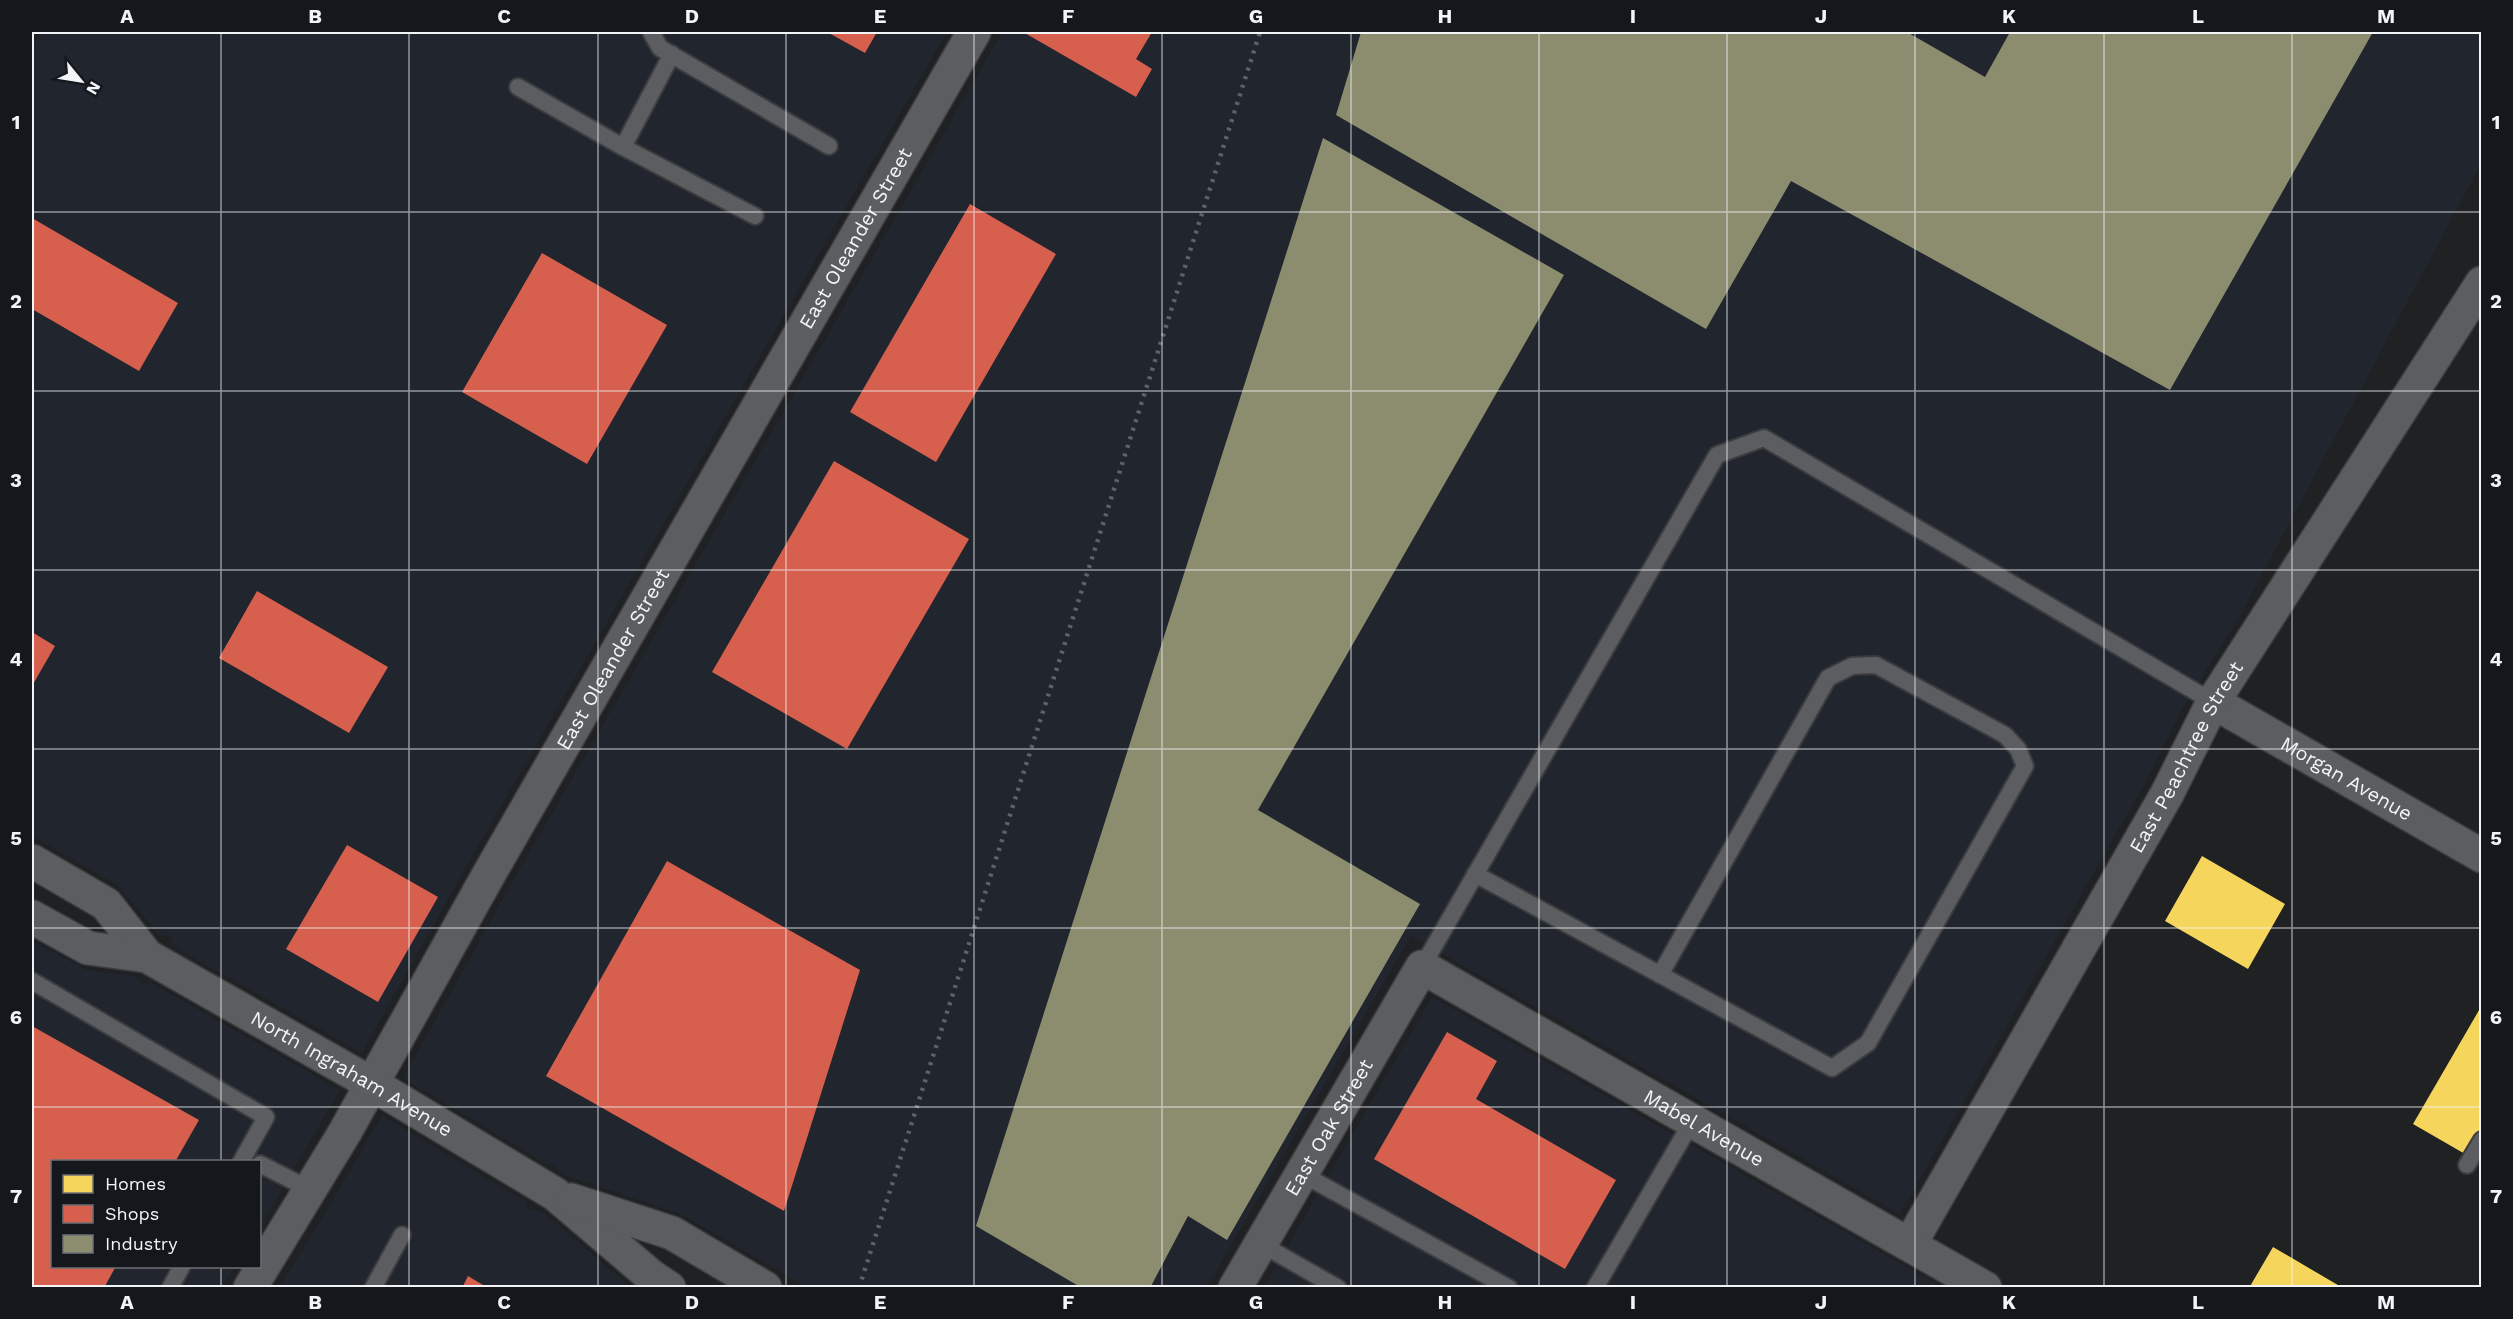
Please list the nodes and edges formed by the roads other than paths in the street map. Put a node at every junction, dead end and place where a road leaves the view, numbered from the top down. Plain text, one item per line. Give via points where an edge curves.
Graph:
1 (651, 32) edge
2 (974, 32) edge
3 (672, 54) junction
4 (518, 87) dead end
5 (829, 146) dead end
6 (623, 147) junction
7 (755, 216) dead end
8 (2481, 283) edge
9 (2213, 702) junction
10 (2481, 856) edge
11 (32, 861) edge
12 (1475, 874) junction
13 (32, 917) edge
14 (147, 956) junction
15 (1422, 967) junction
16 (1660, 975) junction
17 (32, 981) edge
18 (372, 1084) junction
19 (1693, 1120) junction
20 (2481, 1140) edge
21 (250, 1160) edge
22 (2467, 1165) dead end
23 (261, 1166) edge
24 (1302, 1174) junction
25 (311, 1190) junction
26 (555, 1194) junction
27 (402, 1235) dead end
28 (1261, 1244) junction
29 (1910, 1244) junction
30 (181, 1268) edge
31 (1331, 1286) edge
32 (170, 1287) edge
33 (250, 1287) edge
34 (373, 1287) edge
35 (669, 1287) edge
36 (765, 1287) edge
37 (1235, 1287) edge
38 (1509, 1287) edge
39 (1595, 1287) edge
40 (1986, 1287) edge

1 - 3 lane via 660,48
2 - 18 street, East Oleander Street
3 - 5 lane
3 - 6 lane
4 - 6 lane
6 - 7 lane
8 - 9 street, East Peachtree Street
9 - 10 street, Morgan Avenue
9 - 12 lane via 1764,438 1717,455
9 - 29 street, East Peachtree Street via 2167,794
11 - 14 street, North Ingraham Avenue via 106,904
12 - 15 lane
12 - 16 lane
13 - 14 street, North Ingraham Avenue via 88,948
14 - 18 street, North Ingraham Avenue
15 - 19 street, Mabel Avenue
15 - 24 street, East Oak Street
16 - 16 lane via 1832,1068 1868,1043 2025,766 2018,749 2005,735 1876,665 1852,666 1828,678
17 - 21 lane via 266,1117
18 - 25 street, East Oleander Street
18 - 26 street, North Ingraham Avenue
19 - 29 street, Mabel Avenue
19 - 39 lane
20 - 22 lane
23 - 25 lane
24 - 28 street, East Oak Street
24 - 38 lane
25 - 33 street, East Oleander Street
26 - 35 street, North Ingraham Avenue
26 - 36 street, North Ingraham Avenue via 672,1233
27 - 34 lane
28 - 31 lane
28 - 37 street, East Oak Street
29 - 40 street, Mabel Avenue
30 - 32 lane

